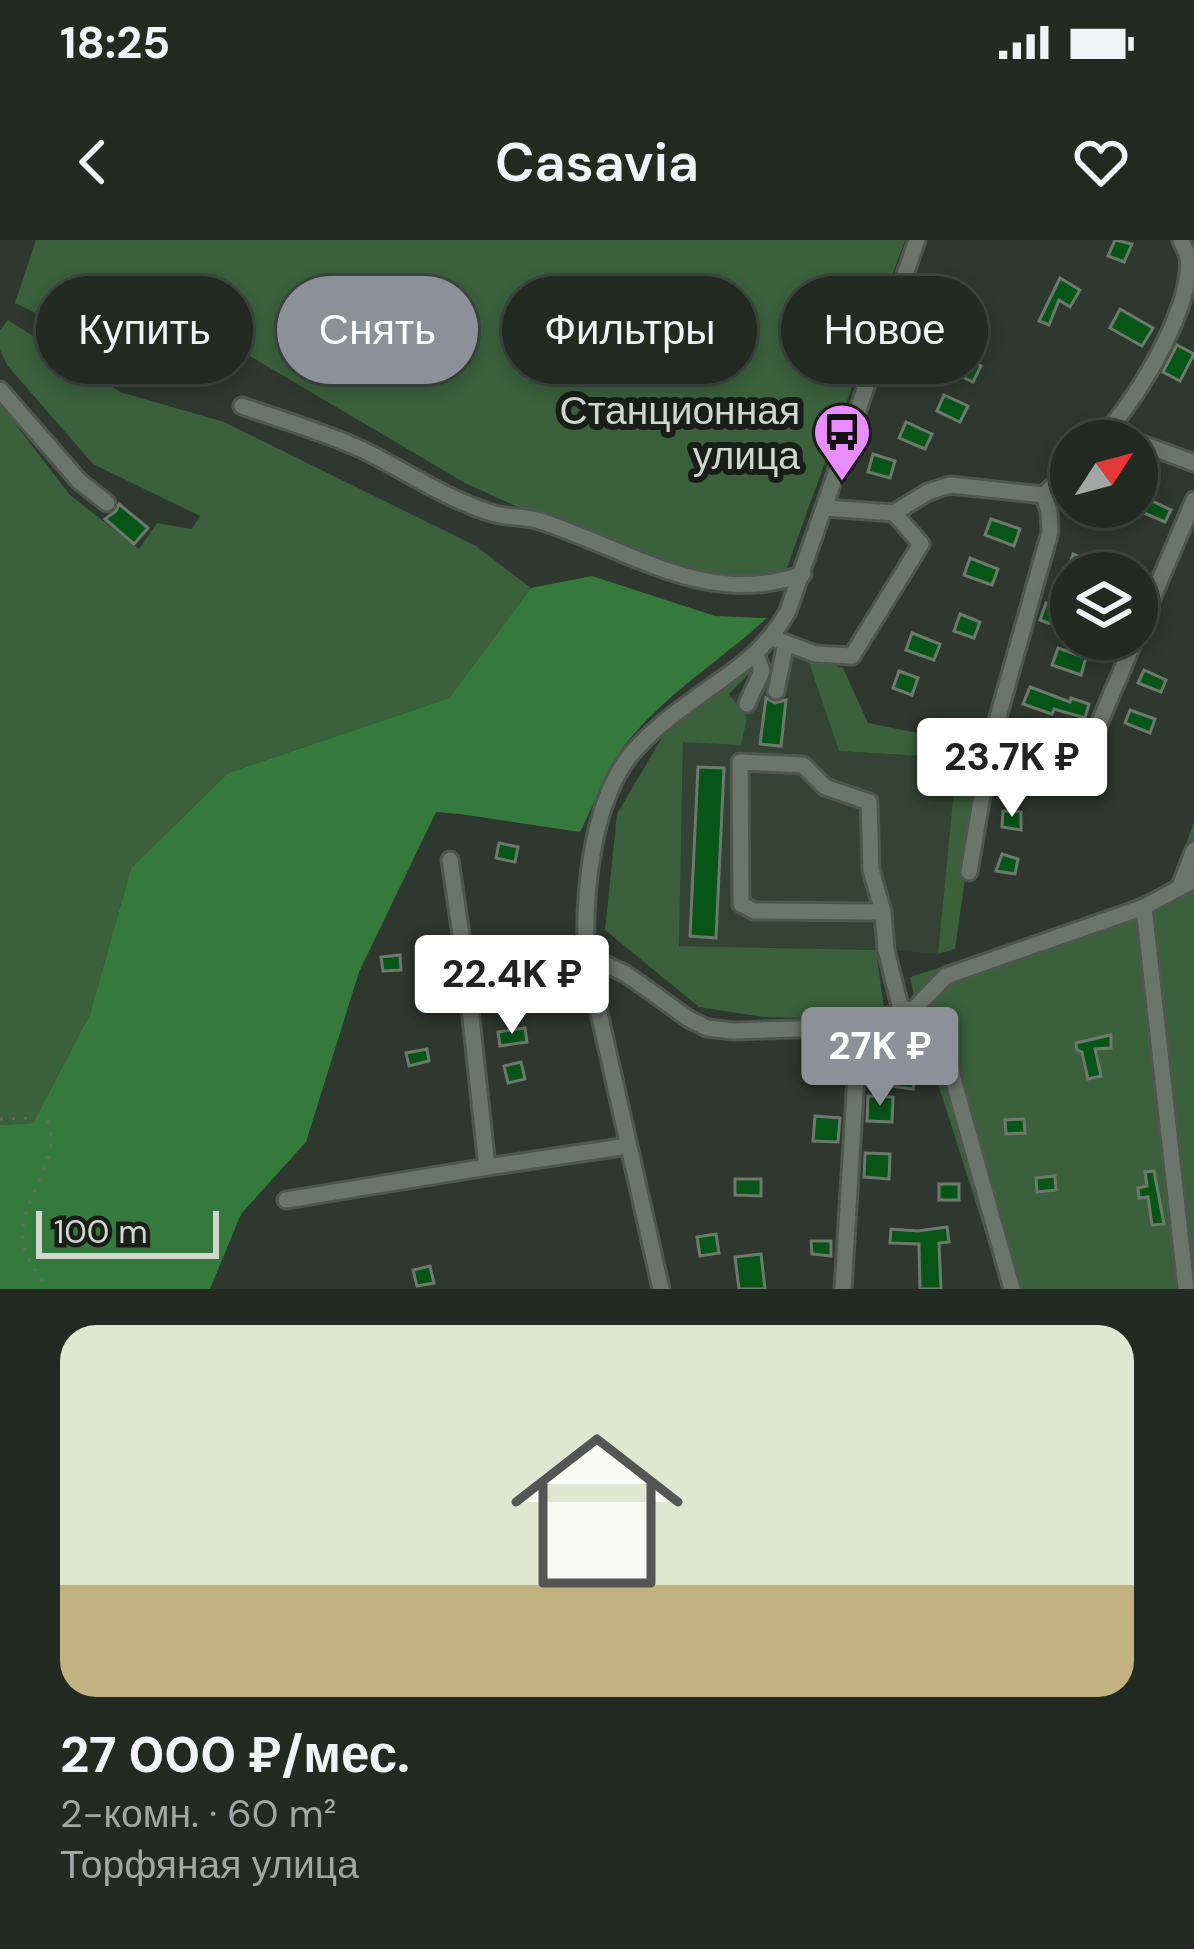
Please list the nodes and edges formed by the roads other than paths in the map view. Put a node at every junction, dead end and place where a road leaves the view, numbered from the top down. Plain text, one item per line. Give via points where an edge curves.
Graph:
1 (917, 240) edge
2 (1181, 240) edge
3 (0, 390) edge
4 (242, 406) dead end
5 (1115, 420) edge
6 (1158, 449) edge
7 (1194, 463) edge
8 (1050, 489) edge
9 (1044, 495) junction
10 (1194, 500) edge
11 (107, 503) dead end
12 (826, 508) junction
13 (894, 513) junction
14 (803, 574) junction
15 (1158, 584) edge
16 (779, 640) junction
17 (756, 654) junction
18 (1126, 660) edge
19 (776, 691) dead end
20 (747, 704) dead end
21 (991, 742) junction
22 (1194, 850) edge
23 (450, 860) dead end
24 (969, 872) dead end
25 (1187, 883) edge
26 (1144, 907) junction
27 (883, 912) junction
28 (586, 955) junction
29 (908, 1009) junction
30 (859, 1027) junction
31 (628, 1146) junction
32 (487, 1167) junction
33 (286, 1200) dead end
34 (661, 1289) edge
35 (843, 1289) edge
36 (1012, 1289) edge
37 (1186, 1289) edge

1 - 12 street
2 - 5 street via 1188,259 1175,323
3 - 11 street
4 - 14 street via 360,449 494,514 536,519 644,564 709,583 774,584
6 - 7 street
8 - 9 street
9 - 13 street via 950,485
9 - 21 street via 1050,532
10 - 15 street
12 - 13 street
12 - 14 street
13 - 16 street via 921,544 852,656 814,654
14 - 16 street
16 - 17 street
16 - 19 street
17 - 20 street via 762,671
17 - 28 street via 657,728 611,787 590,869
18 - 21 street via 1079,771
21 - 24 street
22 - 25 street
23 - 32 street
25 - 26 street
26 - 29 street via 946,976
26 - 37 street
27 - 27 street via 869,802 825,787 803,765 740,762 741,904 754,911
27 - 29 street via 886,950
28 - 30 street via 707,1028
28 - 31 street
29 - 30 street
29 - 36 street via 939,1029
30 - 35 street
31 - 32 street
31 - 34 street
32 - 33 street

